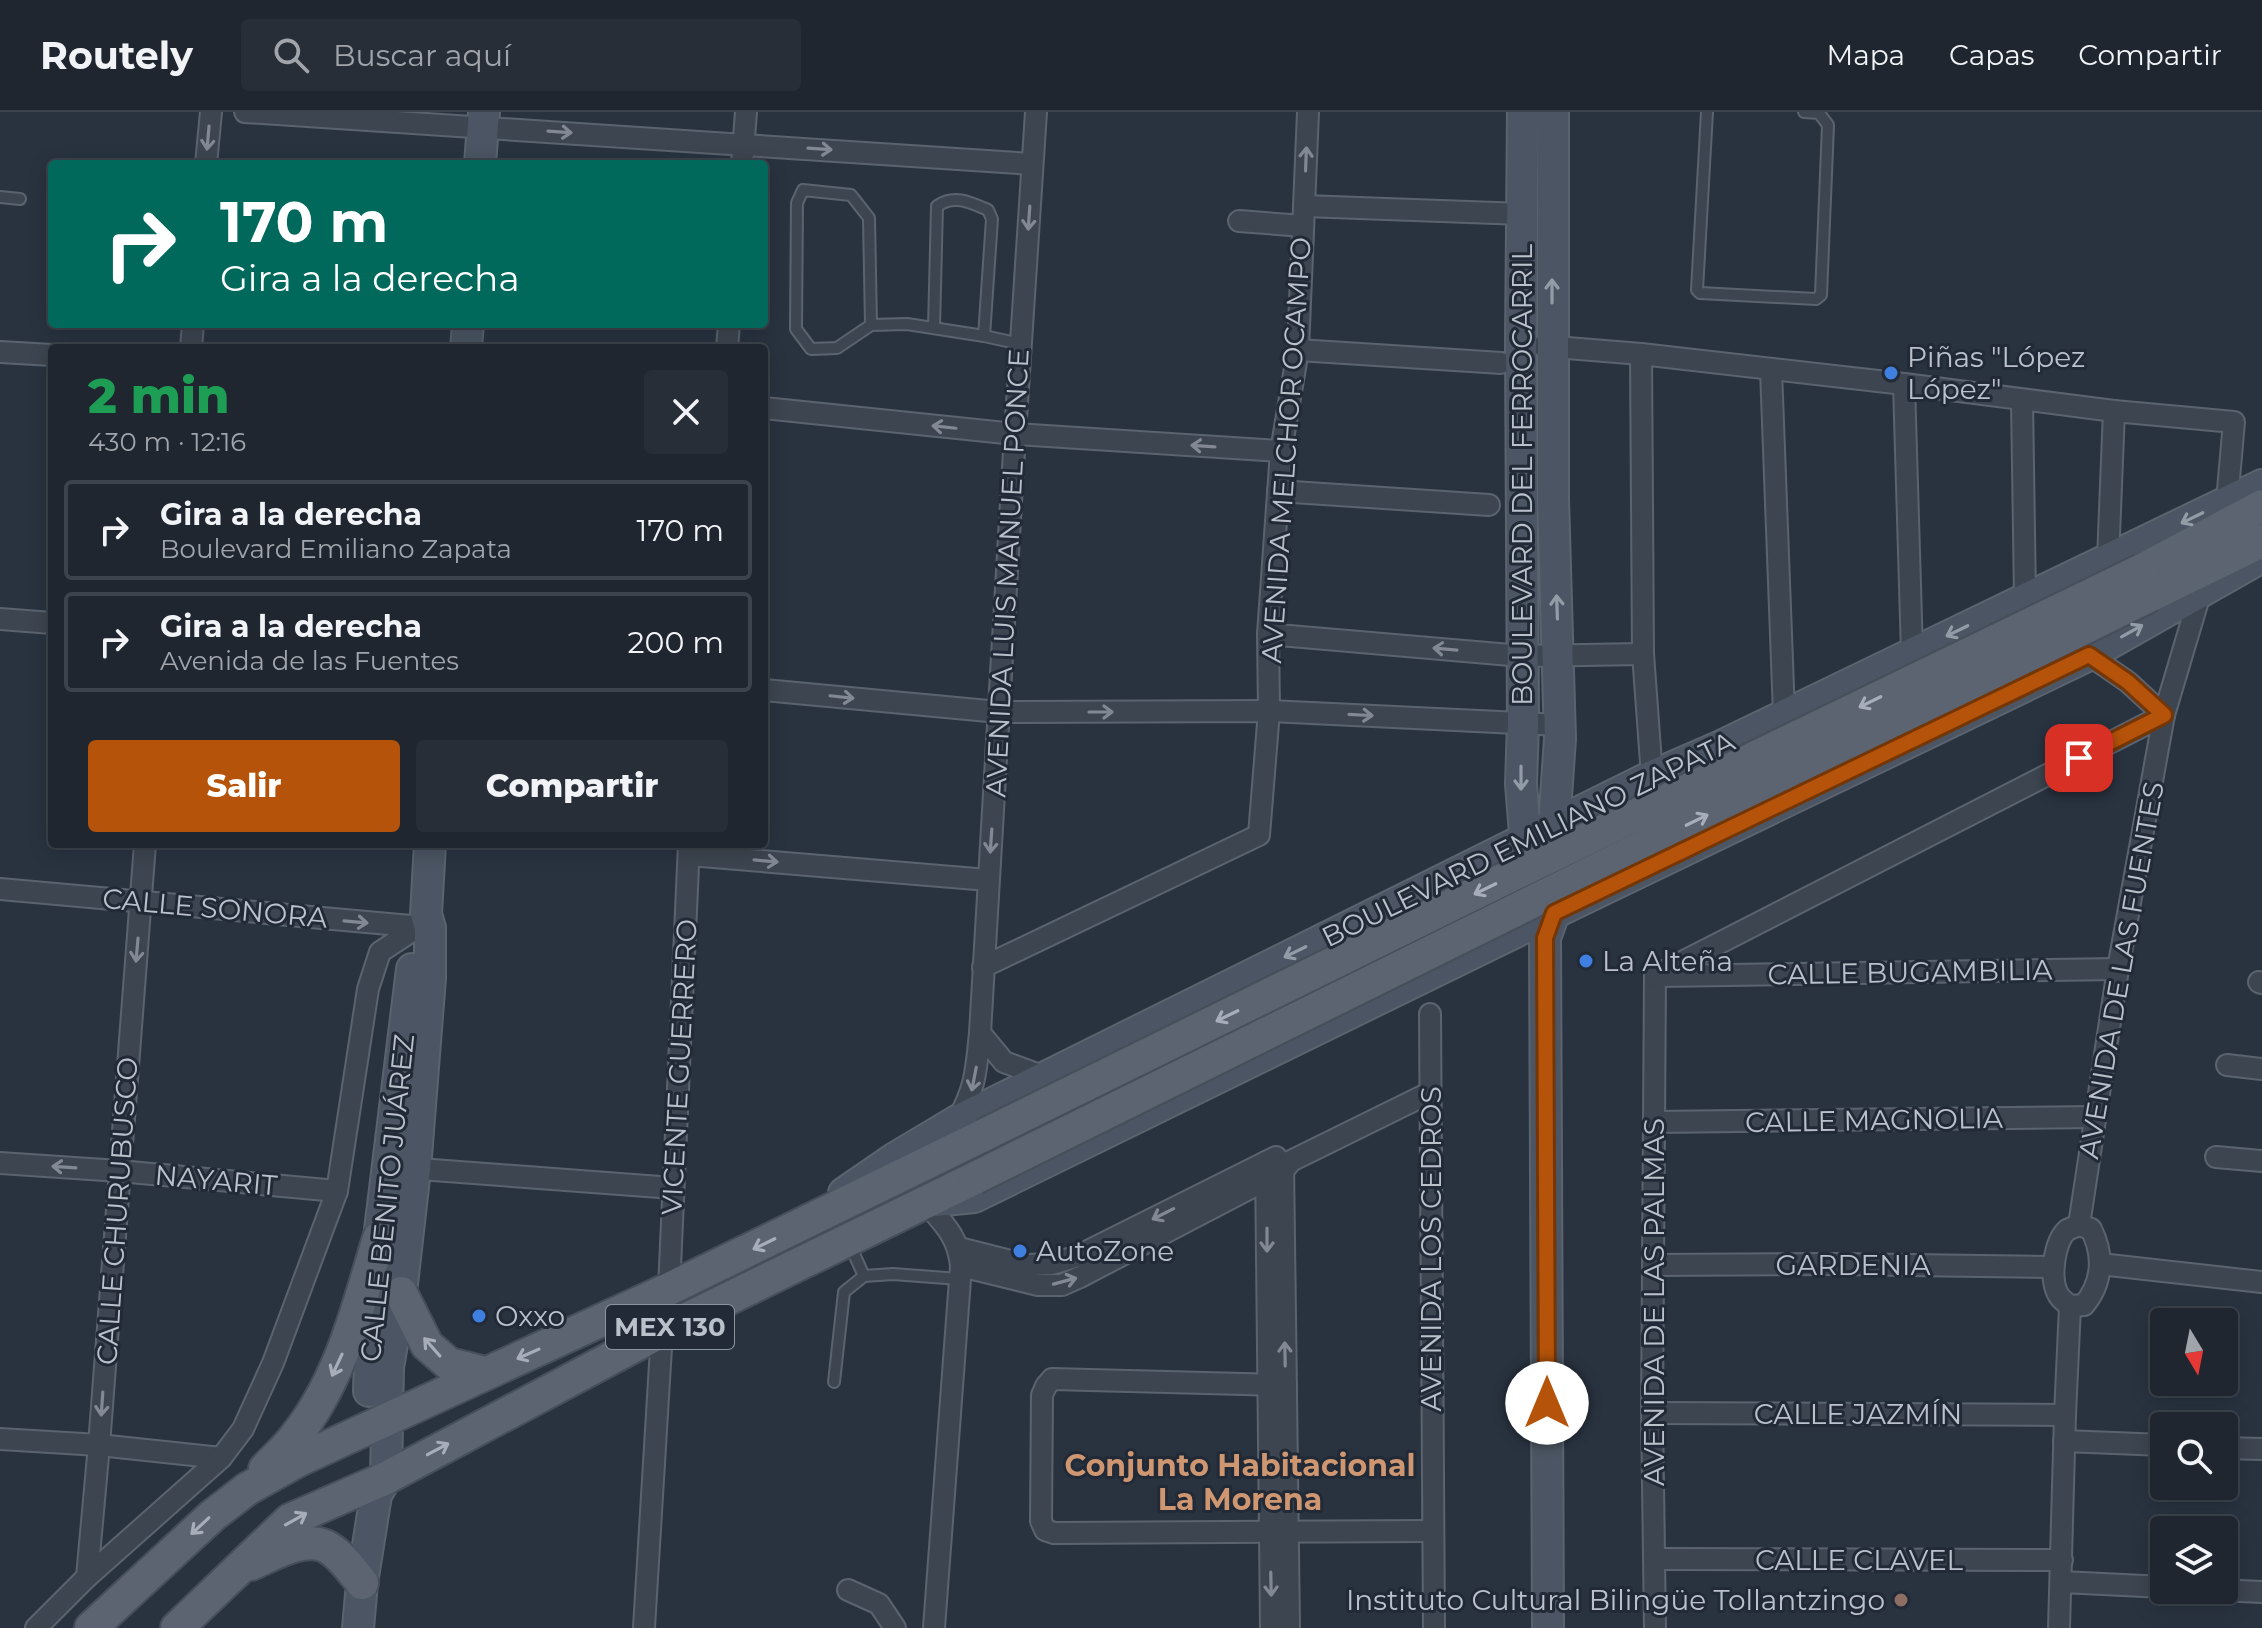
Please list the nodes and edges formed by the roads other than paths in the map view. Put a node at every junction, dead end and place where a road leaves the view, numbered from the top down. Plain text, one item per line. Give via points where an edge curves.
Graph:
1 (211, 112) edge
2 (245, 112) edge
3 (746, 112) edge
4 (1036, 112) edge
5 (1308, 112) edge
6 (1523, 112) edge
7 (1553, 112) edge
8 (1707, 112) edge
9 (1804, 112) edge
10 (483, 119) edge
11 (742, 154) edge
12 (206, 160) edge
13 (480, 160) edge
14 (1032, 164) junction
15 (0, 197) edge
16 (20, 199) dead end
17 (1537, 214) junction
18 (1304, 216) junction
19 (1239, 221) dead end
20 (871, 325) junction
21 (934, 328) junction
22 (984, 336) junction
23 (1021, 344) junction
24 (1552, 346) junction
25 (1298, 350) junction
26 (0, 352) edge
27 (1511, 354) junction
28 (1641, 354) junction
29 (48, 355) edge
30 (1771, 370) junction
31 (1904, 384) junction
32 (2022, 400) junction
33 (768, 408) edge
34 (2114, 411) junction
35 (1015, 434) junction
36 (1281, 451) junction
37 (2262, 485) edge
38 (1278, 491) junction
39 (2227, 501) junction
40 (1489, 505) dead end
41 (2262, 506) edge
42 (2262, 541) edge
43 (2262, 557) edge
44 (2108, 559) junction
45 (2146, 582) junction
46 (2200, 594) junction
47 (2025, 598) junction
48 (0, 619) edge
49 (48, 623) edge
50 (1268, 634) junction
51 (1912, 653) junction
52 (1558, 654) junction
53 (1643, 654) junction
54 (2089, 655) junction
55 (1522, 656) junction
56 (768, 690) edge
57 (1269, 711) junction
58 (999, 712) junction
59 (1784, 714) junction
60 (2164, 715) junction
61 (1523, 723) junction
62 (1560, 725) junction
63 (1652, 776) junction
64 (1554, 825) junction
65 (1526, 838) junction
66 (145, 848) edge
67 (430, 848) edge
68 (689, 850) edge
69 (988, 880) junction
70 (0, 889) edge
71 (141, 901) junction
72 (425, 923) junction
73 (1544, 925) junction
74 (983, 967) junction
75 (2118, 969) junction
76 (1655, 976) junction
77 (1430, 1014) dead end
78 (980, 1033) junction
79 (2227, 1065) dead end
80 (2262, 1069) edge
81 (1045, 1077) junction
82 (1431, 1092) junction
83 (2094, 1117) junction
84 (1655, 1122) junction
85 (971, 1128) junction
86 (2216, 1157) dead end
87 (2262, 1161) edge
88 (0, 1163) edge
89 (1278, 1166) junction
90 (402, 1167) junction
91 (119, 1171) junction
92 (673, 1188) junction
93 (337, 1191) junction
94 (925, 1202) junction
95 (2079, 1225) junction
96 (379, 1238) junction
97 (848, 1240) junction
98 (2100, 1264) junction
99 (960, 1265) junction
100 (1653, 1265) junction
101 (2053, 1267) junction
102 (864, 1276) junction
103 (2262, 1282) edge
104 (669, 1289) junction
105 (401, 1293) junction
106 (2070, 1306) junction
107 (662, 1331) junction
108 (485, 1373) junction
109 (834, 1382) dead end
110 (1277, 1385) junction
111 (1652, 1413) junction
112 (2065, 1415) junction
113 (377, 1424) junction
114 (0, 1439) edge
115 (2064, 1441) junction
116 (2150, 1444) edge
117 (99, 1445) junction
118 (2238, 1448) edge
119 (2262, 1449) edge
120 (221, 1458) junction
121 (377, 1486) junction
122 (247, 1489) junction
123 (1432, 1531) junction
124 (1279, 1532) junction
125 (1655, 1559) junction
126 (2062, 1560) junction
127 (237, 1570) junction
128 (87, 1577) junction
129 (2062, 1582) junction
130 (362, 1583) junction
131 (2150, 1586) edge
132 (848, 1590) dead end
133 (2238, 1591) edge
134 (2262, 1592) edge
135 (36, 1628) edge
136 (91, 1628) edge
137 (177, 1628) edge
138 (358, 1628) edge
139 (644, 1628) edge
140 (895, 1628) edge
141 (934, 1628) edge
142 (1271, 1628) edge
143 (1289, 1628) edge
144 (1434, 1628) edge
145 (1548, 1628) edge
146 (1655, 1628) edge
147 (2059, 1628) edge

1 -> 12 street
2 - 10 street
3 - 11 street
4 - 14 street, AVENIDA LUIS MANUEL PONCE
18 -> 5 street, AVENIDA MELCHOR OCAMPO
6 - 17 street, BOULEVARD DEL FERROCARRIL
7 - 17 street, BOULEVARD DEL FERROCARRIL
8 - 9 lane via 1697,290 1816,299 1821,295 1828,125 1819,113
10 -> 11 street
10 - 13 street
11 -> 14 street
14 -> 23 street, AVENIDA LUIS MANUEL PONCE
15 - 16 lane
17 - 18 street
24 -> 17 street, BOULEVARD DEL FERROCARRIL
17 - 27 street, BOULEVARD DEL FERROCARRIL
18 - 19 street
18 - 25 street, AVENIDA MELCHOR OCAMPO
20 - 20 lane via 869,218 851,195 803,190 797,203 796,329 811,349 837,348
20 - 21 lane
21 - 22 lane
21 - 22 lane via 937,206 947,199 966,200 988,210 992,219
22 - 23 lane
23 - 35 street, AVENIDA LUIS MANUEL PONCE
24 - 27 street
24 - 28 street
52 -> 24 street, BOULEVARD DEL FERROCARRIL
25 - 27 street
25 - 36 street, AVENIDA MELCHOR OCAMPO
26 - 29 street
27 - 55 street, BOULEVARD DEL FERROCARRIL
28 - 30 street
28 - 53 street
30 - 31 street
30 - 59 street
31 - 32 street
31 - 51 street
32 - 34 street
32 - 47 street
35 -> 33 street
34 - 39 street via 2234,422
34 - 44 street
36 -> 35 street
35 - 58 street, AVENIDA LUIS MANUEL PONCE
36 - 38 street, AVENIDA MELCHOR OCAMPO
37 - 39 street, BOULEVARD EMILIANO ZAPATA
38 - 40 street
38 - 50 street, AVENIDA MELCHOR OCAMPO
39 -> 44 street, BOULEVARD EMILIANO ZAPATA
41 - 45 main road, MEX 130
42 - 45 main road, MEX 130
43 - 46 street, BOULEVARD EMILIANO ZAPATA
44 - 47 street, BOULEVARD EMILIANO ZAPATA
45 -> 85 main road, BOULEVARD EMILIANO ZAPATA / MEX 130, bridge
94 -> 45 main road, BOULEVARD EMILIANO ZAPATA / MEX 130, bridge
54 -> 46 street, BOULEVARD EMILIANO ZAPATA
46 - 60 street, AVENIDA DE LAS FUENTES
47 -> 51 street, BOULEVARD EMILIANO ZAPATA
48 - 49 street
55 -> 50 street
50 - 57 street, AVENIDA MELCHOR OCAMPO
51 - 59 street, BOULEVARD EMILIANO ZAPATA
52 - 53 street
52 - 55 street
52 - 62 street, BOULEVARD DEL FERROCARRIL
53 - 63 street
54 - 60 street
54 - 73 street, BOULEVARD EMILIANO ZAPATA
55 - 61 street, BOULEVARD DEL FERROCARRIL
56 -> 58 street
58 -> 57 street
57 -> 61 street
57 - 74 street, AVENIDA MELCHOR OCAMPO via 1259,835
58 -> 69 street, AVENIDA LUIS MANUEL PONCE
59 - 63 street, BOULEVARD EMILIANO ZAPATA
60 - 75 street, AVENIDA DE LAS FUENTES
60 - 76 street
61 - 62 street
61 -> 65 street, BOULEVARD DEL FERROCARRIL
62 - 64 street, BOULEVARD DEL FERROCARRIL
63 - 64 street, BOULEVARD EMILIANO ZAPATA
64 - 65 street, BOULEVARD EMILIANO ZAPATA
64 - 73 street, BOULEVARD DEL FERROCARRIL
65 - 73 street, BOULEVARD DEL FERROCARRIL
65 -> 81 street, BOULEVARD EMILIANO ZAPATA
66 - 71 street, CALLE CHURUBUSCO
67 - 72 street, CALLE BENITO JUÁREZ
68 -> 69 street
68 - 92 street, VICENTE GUERRERO
69 - 74 street, AVENIDA LUIS MANUEL PONCE
70 - 71 street, CALLE SONORA
71 -> 72 street, CALLE SONORA
71 -> 91 street, CALLE CHURUBUSCO
72 - 90 street, CALLE BENITO JUÁREZ
72 - 93 street via 380,952 368,989
73 - 94 street, BOULEVARD EMILIANO ZAPATA via 974,1197
73 - 145 street
74 - 78 street, AVENIDA LUIS MANUEL PONCE
75 - 76 street, CALLE BUGAMBILIA
75 - 83 street, AVENIDA DE LAS FUENTES
76 - 84 street, AVENIDA DE LAS PALMAS
77 - 82 street, AVENIDA LOS CEDROS
78 - 81 street via 1004,1062
78 -> 85 street, AVENIDA LUIS MANUEL PONCE via 969,1100
79 - 80 street
81 - 85 street, BOULEVARD EMILIANO ZAPATA
82 - 89 street
82 - 123 street, AVENIDA LOS CEDROS
83 - 84 street, CALLE MAGNOLIA
83 - 95 street, AVENIDA DE LAS FUENTES
84 - 100 street, AVENIDA DE LAS PALMAS
85 -> 104 main road, BOULEVARD EMILIANO ZAPATA / MEX 130 via 810,1221
86 - 87 street
91 -> 88 street, NAYARIT
89 - 99 street via 1062,1285 1038,1285
89 - 110 street
90 - 92 street
90 - 96 street, CALLE BENITO JUÁREZ
90 - 105 street, CALLE BENITO JUÁREZ
91 - 93 street, NAYARIT
91 -> 117 street, CALLE CHURUBUSCO
92 - 104 street, VICENTE GUERRERO
93 - 120 street via 273,1363 243,1429
94 - 97 main road, BOULEVARD EMILIANO ZAPATA / MEX 130
94 - 99 street via 951,1231
95 - 98 street via 2091,1229
95 - 101 street via 2061,1239
96 - 113 street, CALLE BENITO JUÁREZ via 369,1352
96 -> 122 main road via 332,1376 294,1438
97 - 102 lane
97 - 107 main road, BOULEVARD EMILIANO ZAPATA / MEX 130
98 - 103 street
98 - 106 street via 2093,1294 2084,1305
99 - 102 lane
99 - 141 street
100 - 101 street, GARDENIA
100 - 111 street, AVENIDA DE LAS PALMAS
101 - 106 street via 2058,1296
102 - 109 lane via 844,1292
104 -> 108 main road, BOULEVARD EMILIANO ZAPATA / MEX 130
108 -> 105 main road via 449,1364 427,1345
105 - 113 street, CALLE BENITO JUÁREZ
106 - 112 street
121 -> 107 main road, BOULEVARD EMILIANO ZAPATA / MEX 130
107 - 139 street
108 - 113 main road, BOULEVARD EMILIANO ZAPATA / MEX 130
110 - 124 street
110 - 124 street via 1052,1379 1042,1395 1041,1521 1054,1533
111 - 112 street, CALLE JAZMÍN
111 - 125 street, AVENIDA DE LAS PALMAS
112 - 115 street
113 - 121 street, CALLE BENITO JUÁREZ
113 - 122 main road, BOULEVARD EMILIANO ZAPATA / MEX 130
114 - 117 street
115 - 116 street
115 - 126 street
117 - 120 street
117 - 128 street, CALLE CHURUBUSCO
118 - 119 street
120 - 128 street
127 -> 121 main road, BOULEVARD EMILIANO ZAPATA / MEX 130 via 290,1520
121 - 130 street, CALLE BENITO JUÁREZ
122 -> 136 main road, BOULEVARD EMILIANO ZAPATA / MEX 130
123 - 124 street
123 - 144 street, AVENIDA LOS CEDROS
124 -> 142 street
124 - 143 street
125 - 126 street, CALLE CLAVEL
125 - 146 street, AVENIDA DE LAS PALMAS
126 - 129 street
127 - 130 main road via 308,1543 325,1546
127 - 137 main road, BOULEVARD EMILIANO ZAPATA / MEX 130
128 - 135 street
129 - 131 street
129 - 147 street
130 - 138 street, CALLE BENITO JUÁREZ
132 - 140 street via 879,1604
133 - 134 street

